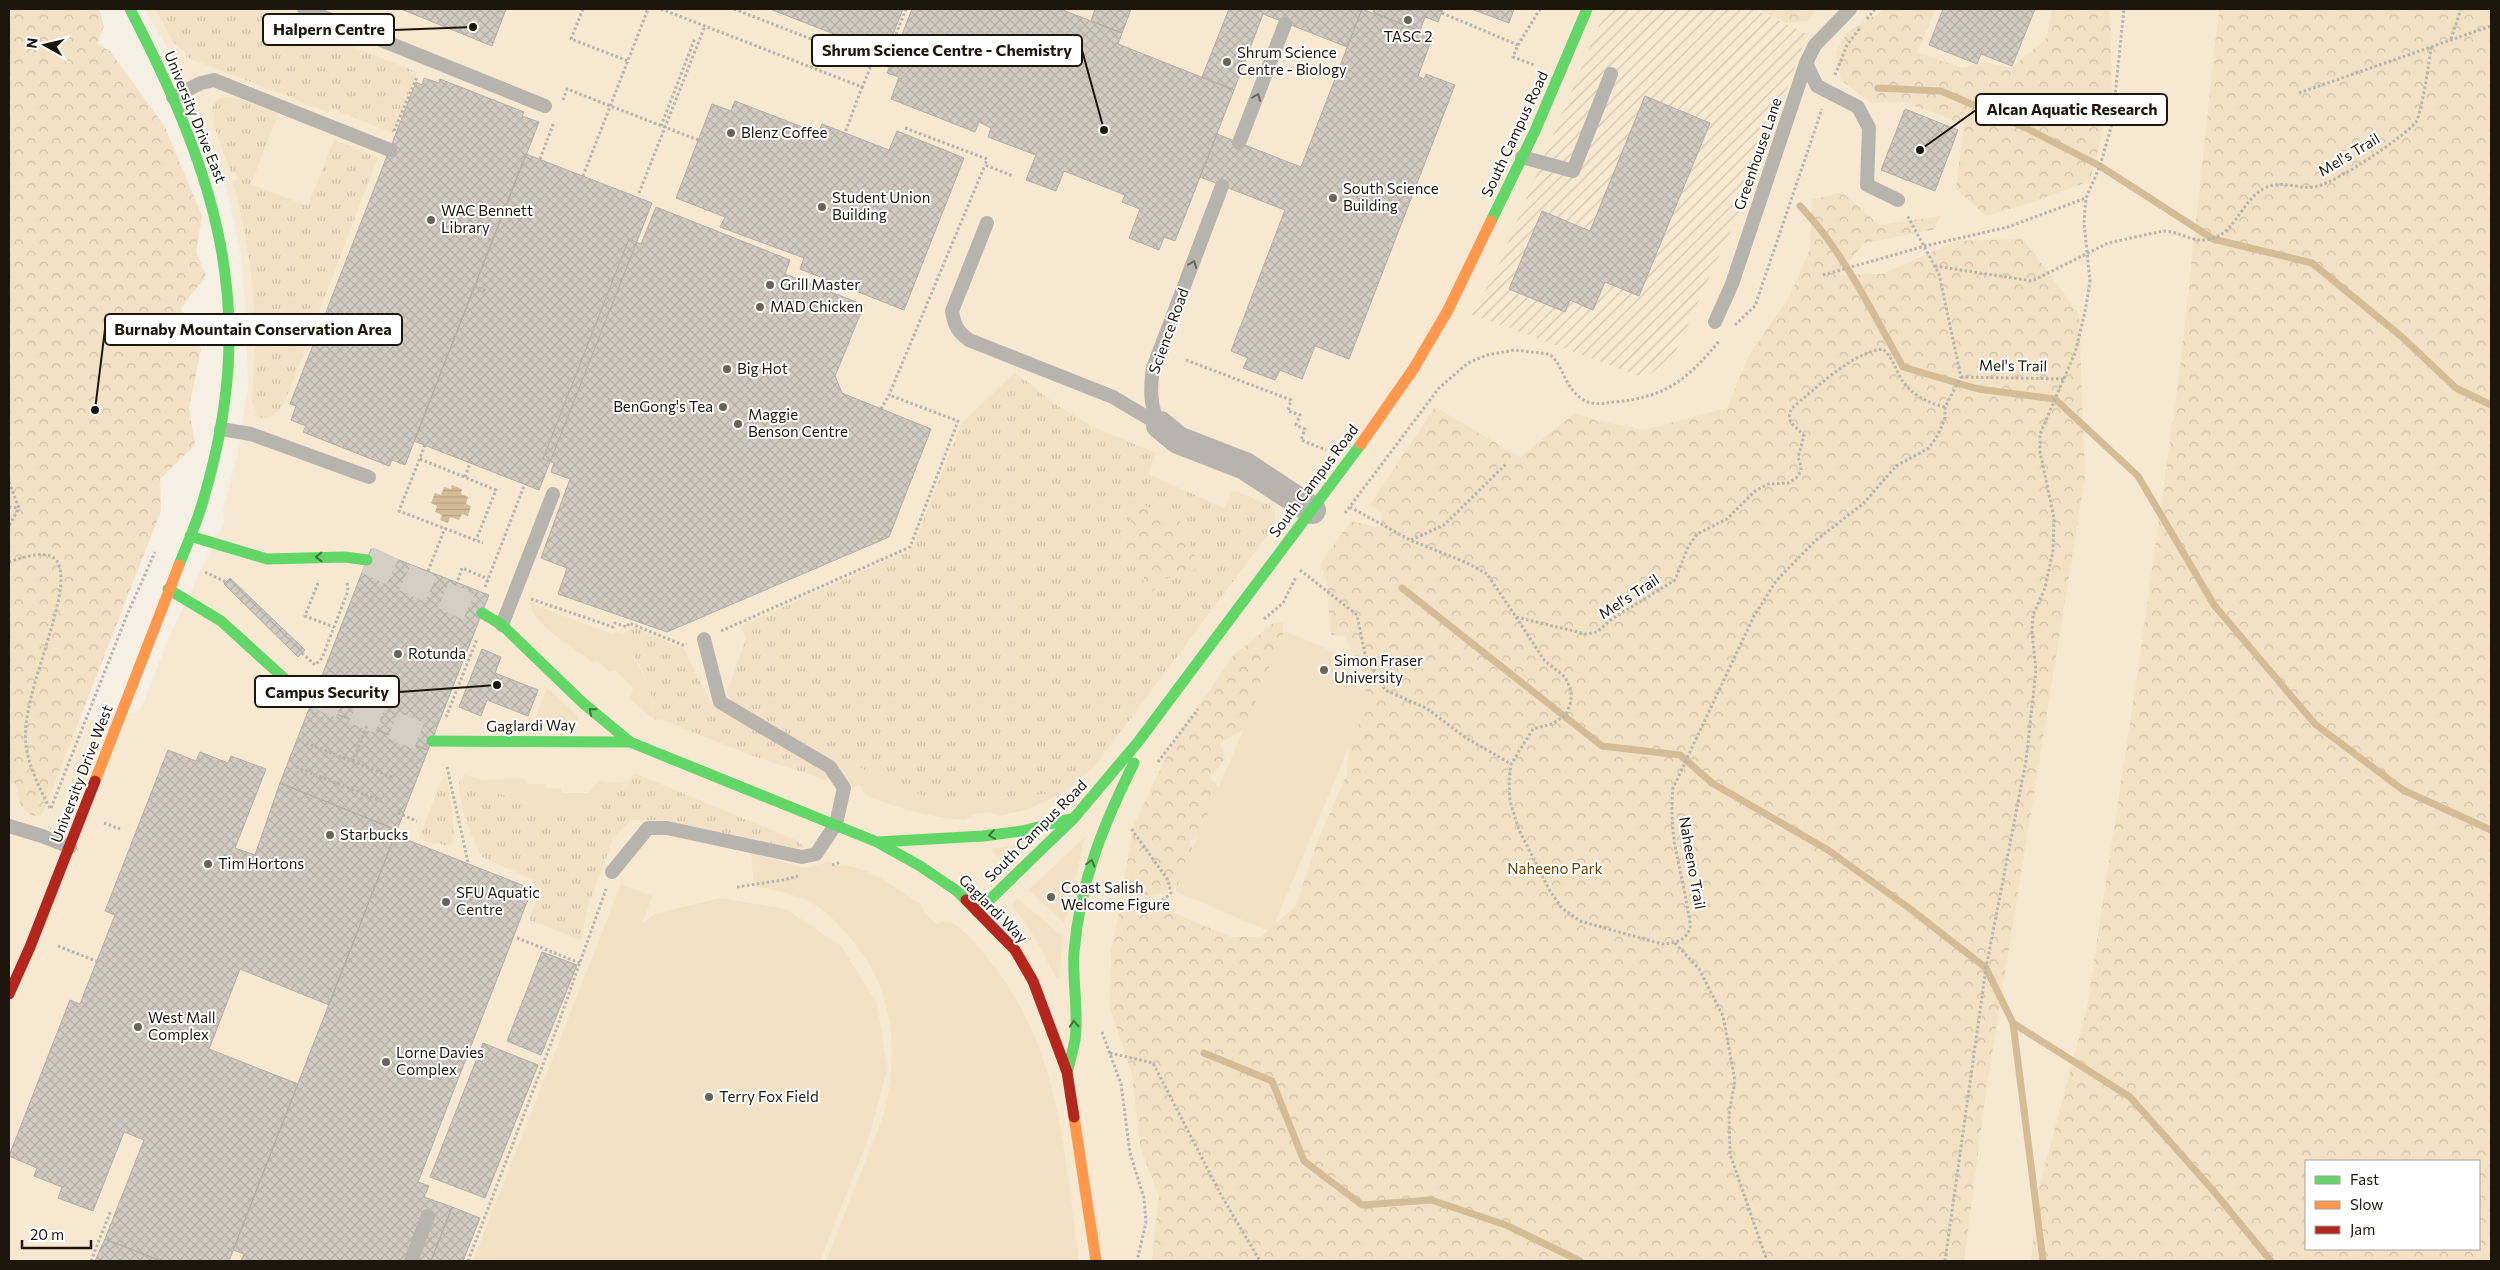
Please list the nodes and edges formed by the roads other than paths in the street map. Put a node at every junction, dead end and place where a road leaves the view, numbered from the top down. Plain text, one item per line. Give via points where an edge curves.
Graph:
1 (130, 9) edge
2 (304, 9) edge
3 (1587, 9) edge
4 (1850, 9) edge
5 (1285, 24) dead end
6 (1806, 64) junction
7 (1611, 74) dead end
8 (173, 97) junction
9 (545, 106) dead end
10 (1239, 143) dead end
11 (388, 149) road end
12 (1522, 157) junction
13 (1222, 186) dead end
14 (1898, 200) road end
15 (987, 223) dead end
16 (1715, 322) dead end
17 (1160, 425) junction
18 (220, 429) junction
19 (369, 477) dead end
20 (553, 494) dead end
21 (1312, 510) junction
22 (190, 536) junction
23 (367, 560) tunnel mouth
24 (179, 563) joint
25 (168, 589) junction
26 (482, 613) tunnel mouth
27 (502, 625) junction
28 (704, 639) road end
29 (315, 694) tunnel mouth
30 (432, 741) tunnel mouth
31 (630, 742) junction
32 (1138, 742) junction
33 (1074, 818) junction
34 (836, 824) junction
35 (9, 826) edge
36 (877, 842) junction
37 (70, 847) junction
38 (612, 872) road end
39 (977, 912) junction
40 (10, 989) edge
41 (1067, 1072) junction
42 (428, 1216) dead end
43 (411, 1261) edge
44 (1096, 1261) edge

1 - 8 street, University Drive East
2 - 9 lane
3 - 12 street, South Campus Road
4 - 6 lane, Greenhouse Lane via 1815,45
10 -> 5 lane
6 - 14 lane via 1818,86 1858,107 1869,128 1867,185
6 - 16 lane, Greenhouse Lane via 1732,284
7 - 12 lane via 1573,171
8 - 11 lane via 214,80
8 - 18 street, University Drive East via 213,201 224,254 229,368
12 - 21 street, South Campus Road via 1448,310 1414,368
17 -> 13 lane, Science Road via 1152,410 1153,368
15 - 17 lane via 952,311 953,322 959,332 969,340 1113,397
17 - 21 street via 1178,440 1245,466
18 - 19 lane via 251,434
18 - 22 street, University Drive East via 203,503
20 - 27 lane
21 - 32 street, South Campus Road
23 -> 22 street via 345,556 267,559
22 - 24 street, University Drive East
24 - 25 street, University Drive West
25 - 29 street via 221,621 286,680
25 - 37 street, University Drive West
26 - 27 street, Gaglardi Way
31 -> 27 street, Gaglardi Way via 583,703
28 - 34 lane via 720,702 830,767 844,788
30 - 31 street, Gaglardi Way
31 - 34 street, Gaglardi Way
32 - 33 street, South Campus Road
41 -> 32 street via 1075,1040 1074,954 1080,907 1091,860 1107,817 1132,768
33 -> 36 street via 1022,831 983,836
33 - 39 street, South Campus Road
34 - 36 street, Gaglardi Way
34 - 38 lane via 816,854 802,857 667,828 648,828
35 - 37 lane
36 - 39 street, Gaglardi Way via 957,891
37 - 40 street, University Drive West
39 - 41 street, Gaglardi Way via 1015,950 1033,981
41 - 44 street, Gaglardi Way
42 - 43 lane

